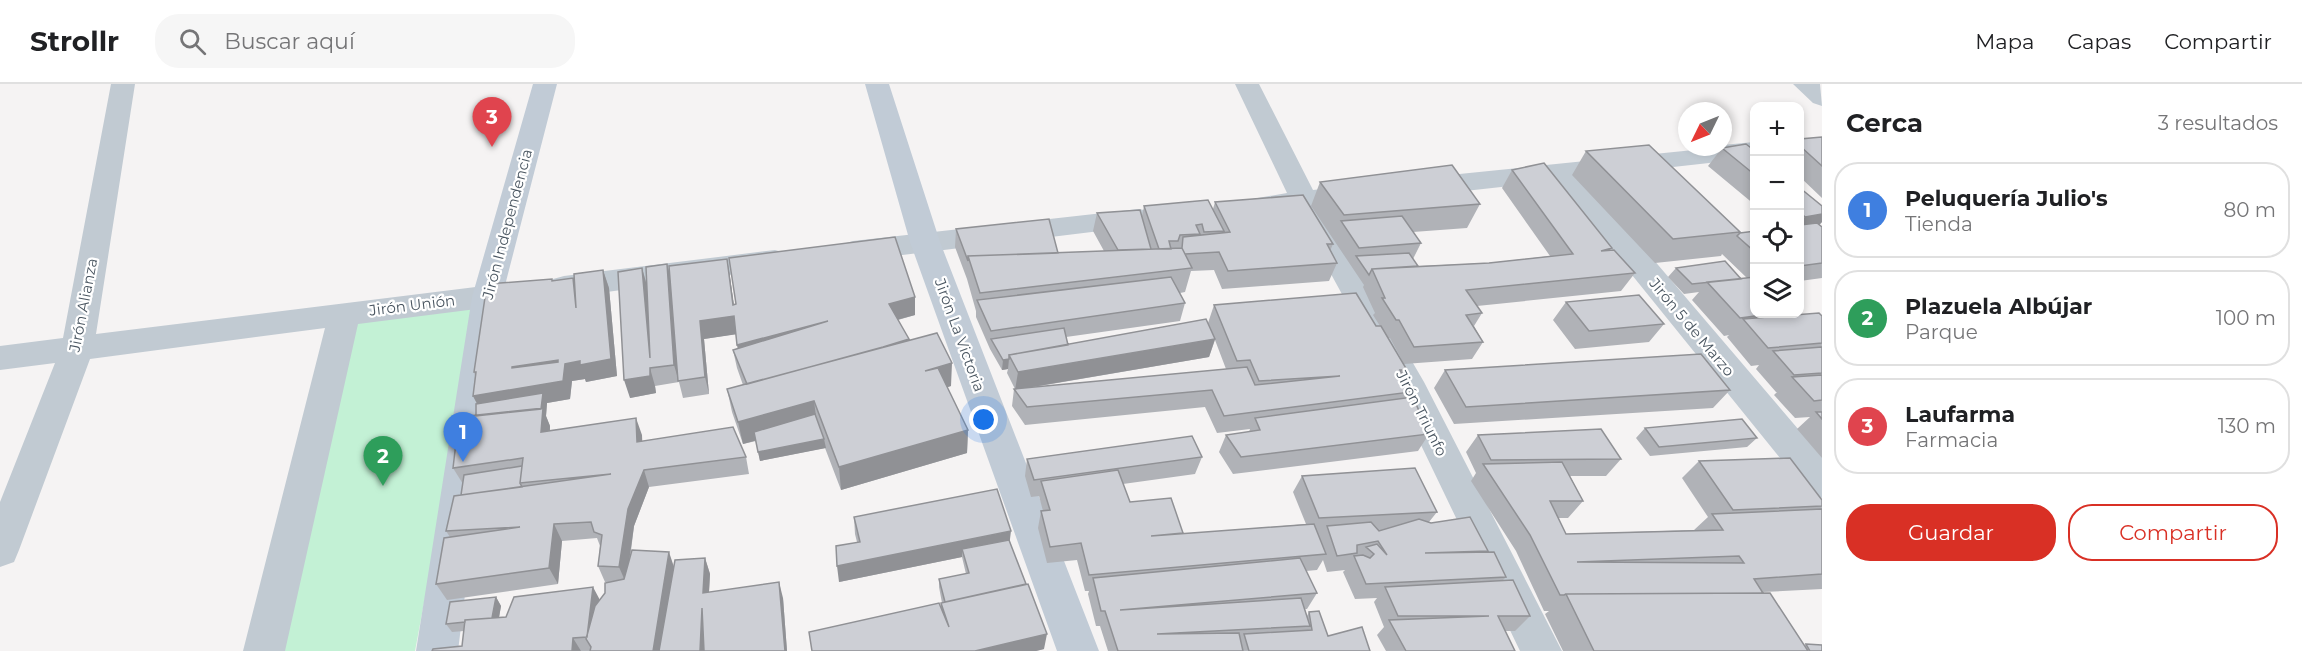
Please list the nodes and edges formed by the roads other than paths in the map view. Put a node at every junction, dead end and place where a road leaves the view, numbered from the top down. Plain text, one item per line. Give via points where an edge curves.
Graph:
1 (123, 84) edge
2 (545, 84) edge
3 (877, 84) edge
4 (1247, 84) edge
5 (1805, 84) edge
6 (1822, 98) edge
7 (1750, 151) edge
8 (1563, 171) junction
9 (1304, 200) junction
10 (1233, 208) edge
11 (1162, 216) edge
12 (925, 242) junction
13 (487, 297) junction
14 (345, 313) junction
15 (78, 346) junction
16 (0, 358) edge
17 (1822, 483) edge
18 (0, 550) edge
19 (264, 651) edge
20 (436, 651) edge
21 (1078, 651) edge
22 (1541, 651) edge

1 - 15 street, Jirón Alianza
2 - 13 street, Jirón Independencia
3 - 12 street, Jirón La Victoria
4 - 9 street, Jirón Triunfo
5 - 6 street
7 - 8 street
8 - 9 street
8 - 17 street, Jirón 5 de Marzo
9 - 10 street
9 - 22 street, Jirón Triunfo via 1412,391
11 - 12 street, Jirón Unión
12 - 13 street, Jirón Unión
12 - 21 street, Jirón La Victoria
13 - 14 street, Jirón Unión
13 - 20 street, Jirón Independencia
14 - 15 street, Jirón Unión
14 - 19 street
15 - 16 street, Jirón Unión
15 - 18 street, Jirón Alianza

